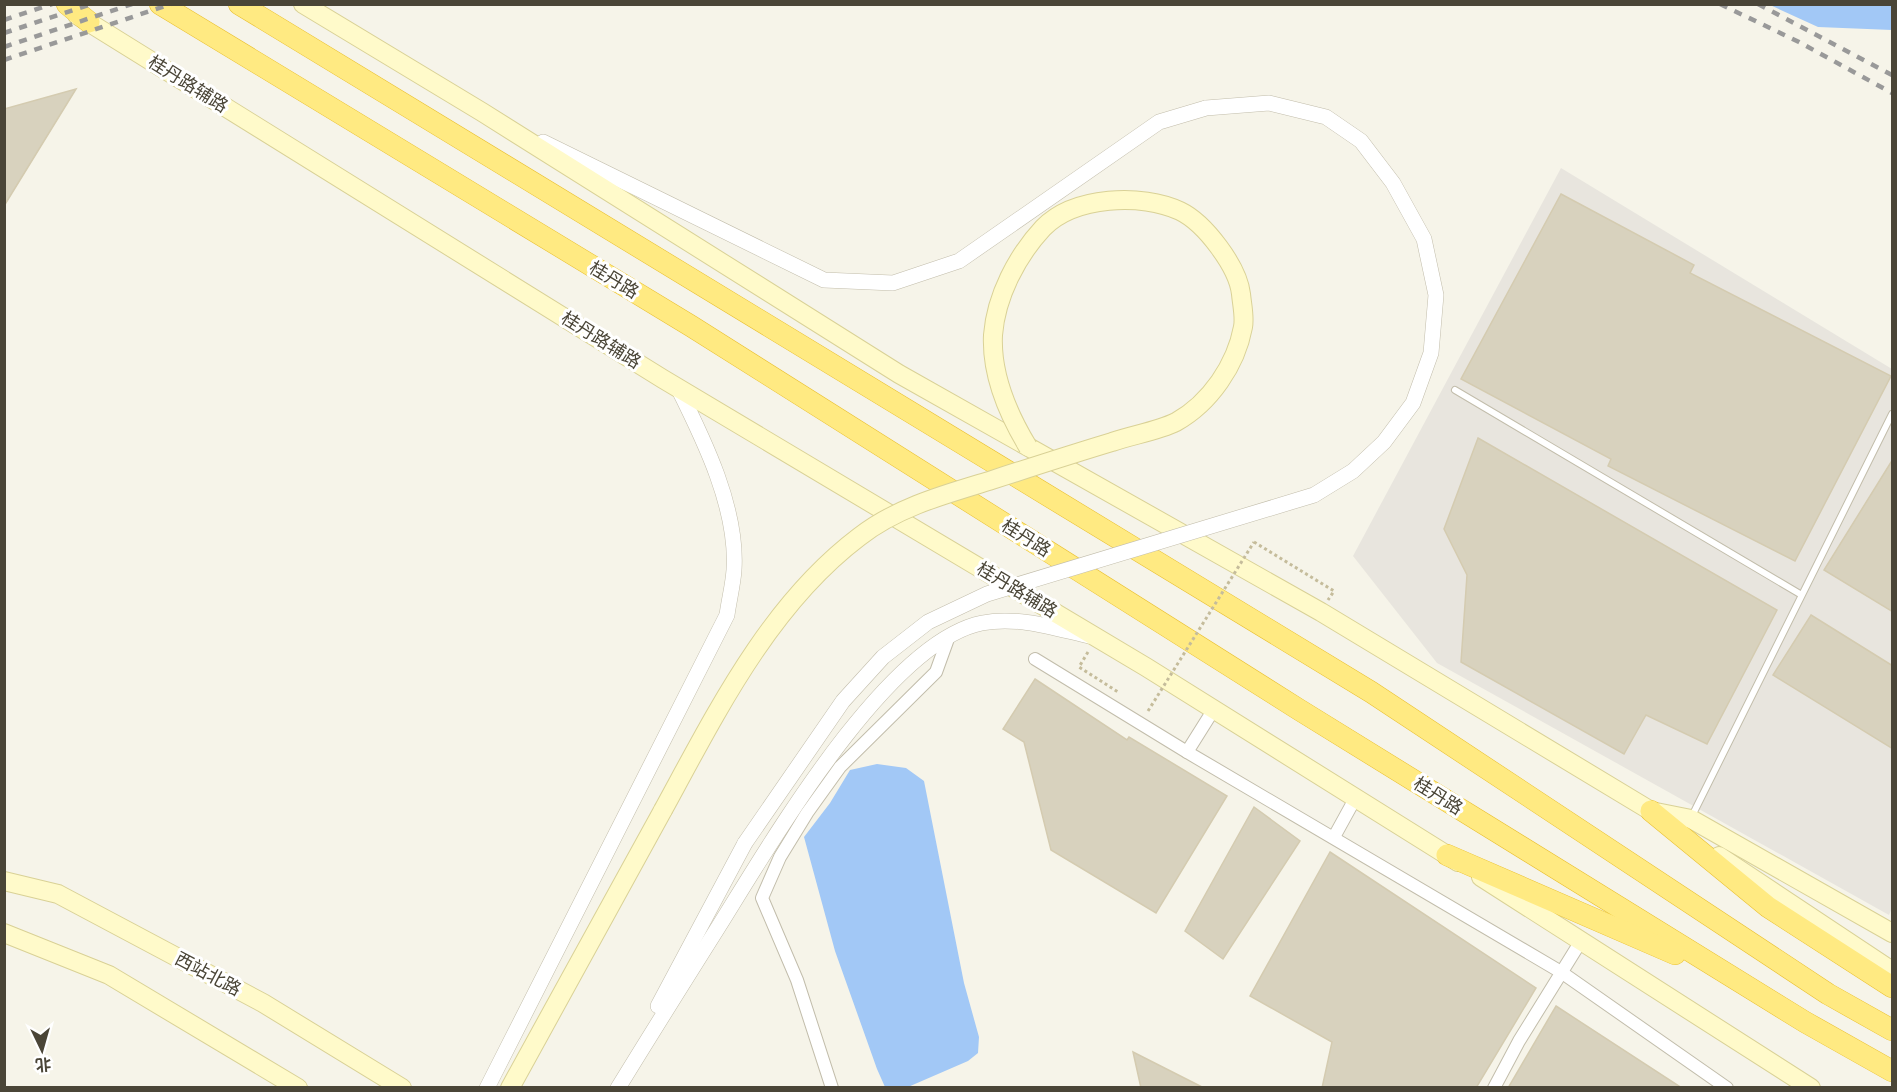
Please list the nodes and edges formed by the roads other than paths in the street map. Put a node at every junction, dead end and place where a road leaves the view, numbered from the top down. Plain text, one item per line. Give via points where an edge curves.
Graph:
1 (61, 4) edge
2 (67, 4) edge
3 (160, 4) edge
4 (239, 4) edge
5 (303, 4) edge
6 (89, 22) junction
7 (482, 112) junction
8 (678, 387) junction
9 (1455, 390) dead end
10 (1893, 414) edge
11 (1028, 447) junction
12 (1800, 594) junction
13 (949, 636) junction
14 (1097, 638) junction
15 (1035, 659) dead end
16 (1214, 709) junction
17 (1187, 752) junction
18 (1356, 797) junction
19 (1651, 811) junction
20 (1691, 819) junction
21 (1334, 837) junction
22 (1447, 855) junction
23 (4, 881) edge
24 (4, 933) edge
25 (1893, 933) edge
26 (1581, 941) junction
27 (1893, 971) edge
28 (1562, 972) junction
29 (1748, 987) junction
30 (1893, 987) edge
31 (1893, 1030) edge
32 (1893, 1071) edge
33 (398, 1087) edge
34 (298, 1088) edge
35 (487, 1088) edge
36 (510, 1088) edge
37 (616, 1088) edge
38 (832, 1088) edge
39 (1494, 1088) edge
40 (1727, 1088) edge
41 (1811, 1088) edge

1 - 6 main road, 桂丹路辅路
2 - 6 highway
3 - 29 highway, 桂丹路 via 691,326
4 - 31 highway via 1371,692 1828,994
5 - 7 main road
6 - 8 main road, 桂丹路辅路
7 - 11 main road via 899,374
7 - 37 street, bridge via 824,280 893,283 960,261 1159,122 1206,108 1269,103 1326,117 1361,141 1393,183 1424,239 1436,295 1431,353 1413,403 1384,442 1353,471 1314,495 987,594 928,622 883,657 843,701 745,843
8 - 14 main road, 桂丹路辅路
8 - 35 street via 708,448 726,509 735,569 727,615
9 - 12 lane
10 - 12 lane
11 - 19 main road via 1289,594
11 - 36 main road, bridge via 1008,414 993,336 1001,296 1018,261 1045,226 1086,203 1141,200 1182,212 1220,246 1240,285 1244,324 1233,361 1214,390 1176,422 921,502 861,535 816,573 763,641 711,723
12 - 20 lane
13 - 14 street via 981,623 1018,620
13 - 37 street via 909,666 844,736 781,826
13 - 38 street via 936,672 840,767 807,813 780,857 762,898 797,980
14 - 16 main road, 桂丹路辅路
15 - 17 street
16 - 17 street
16 - 18 main road, 桂丹路辅路
17 - 21 street
18 - 21 street
18 - 22 main road, 桂丹路辅路
19 - 20 main road
19 - 27 main road
19 - 30 highway via 1768,907
20 - 25 main road
21 - 28 street
22 - 26 main road, 桂丹路辅路
22 - 29 highway
23 - 33 main road, 西站北路 via 58,894 263,1003
24 - 34 main road via 109,975
26 - 28 street
26 - 41 main road, 桂丹路辅路
28 - 39 street
28 - 40 street
29 - 32 highway, 桂丹路

